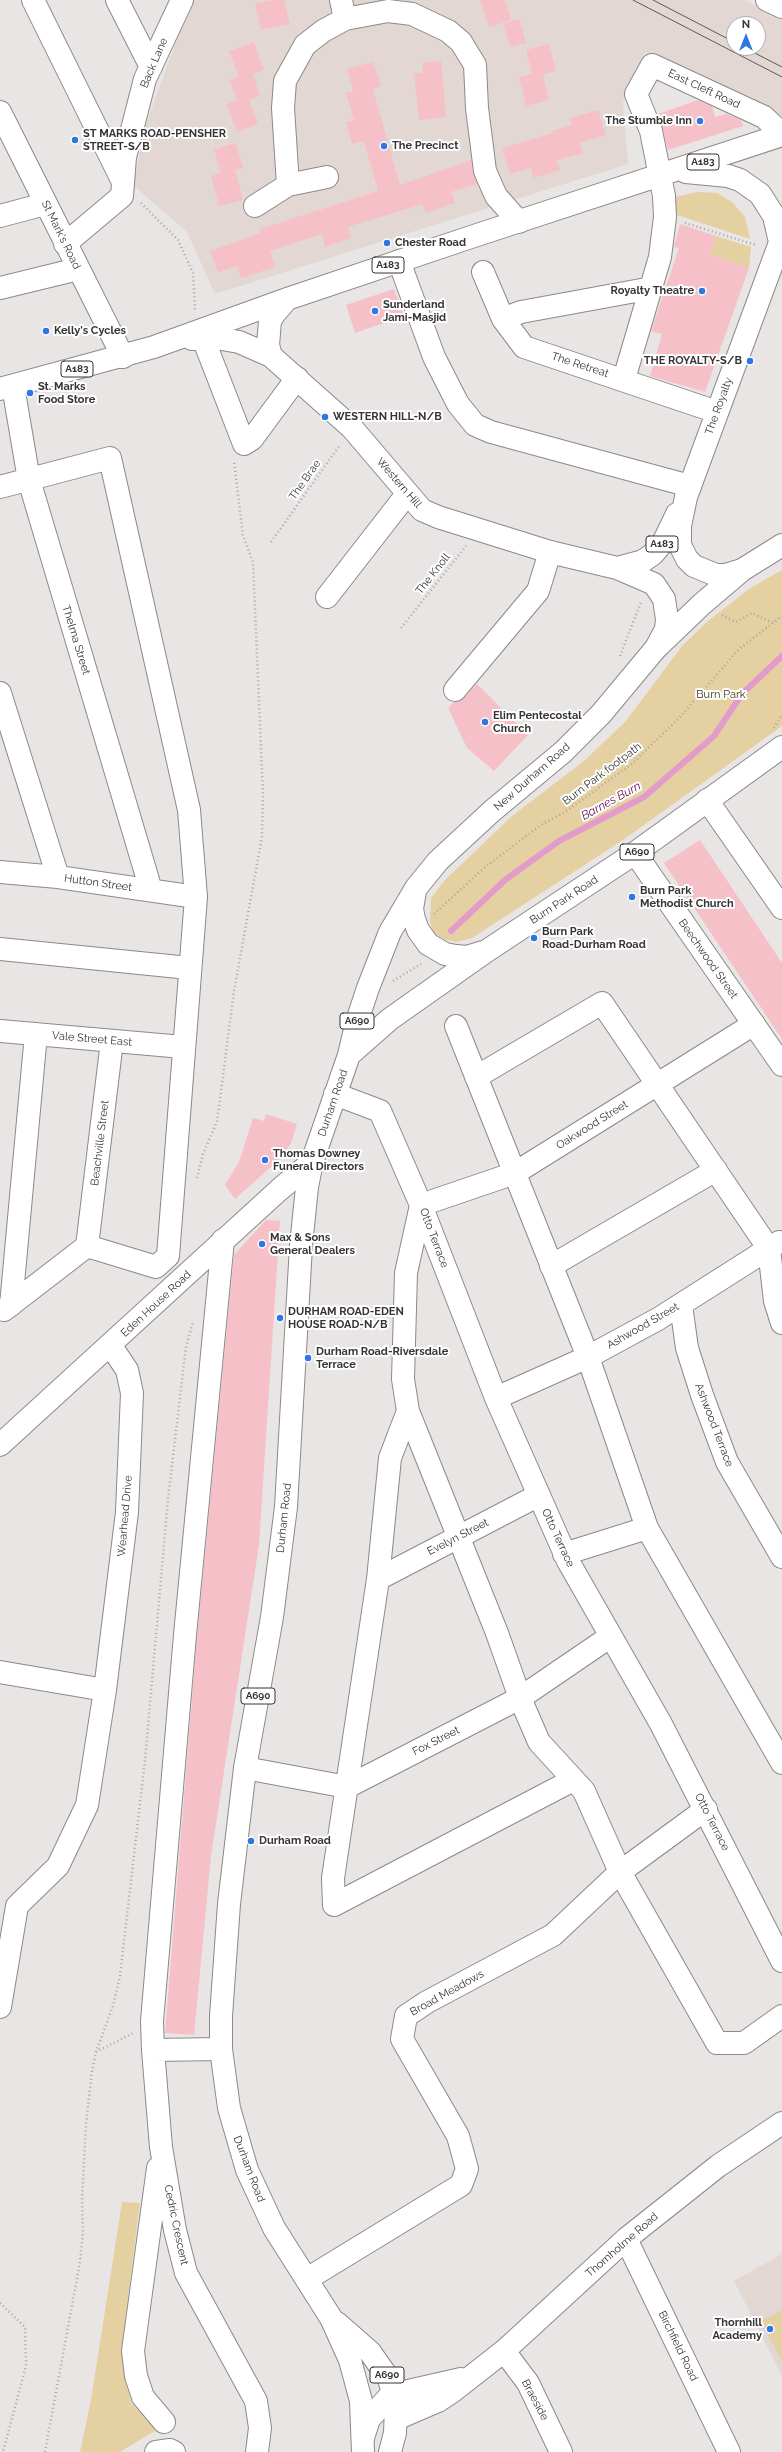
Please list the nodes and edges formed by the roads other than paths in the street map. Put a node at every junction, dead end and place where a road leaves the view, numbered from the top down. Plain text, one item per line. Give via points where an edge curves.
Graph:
1 (33, 0) edge
2 (117, 0) edge
3 (182, 0) edge
4 (767, 0) edge
5 (782, 7) edge
6 (343, 9) edge
7 (151, 67) junction
8 (0, 112) edge
9 (782, 135) edge
10 (667, 174) junction
11 (327, 177) dead end
12 (288, 185) junction
13 (122, 188) junction
14 (46, 204) junction
15 (255, 206) dead end
16 (0, 216) edge
17 (519, 222) junction
18 (780, 243) edge
19 (65, 244) junction
20 (399, 261) junction
21 (78, 269) junction
22 (483, 272) dead end
23 (0, 288) edge
24 (652, 288) junction
25 (287, 299) junction
26 (503, 319) junction
27 (200, 334) junction
28 (272, 356) junction
29 (123, 357) junction
30 (297, 378) junction
31 (624, 379) junction
32 (6, 388) edge
33 (717, 412) junction
34 (28, 480) junction
35 (0, 487) edge
36 (688, 492) junction
37 (407, 494) junction
38 (782, 545) edge
39 (550, 552) junction
40 (617, 568) junction
41 (742, 570) junction
42 (326, 597) dead end
43 (656, 648) junction
44 (455, 690) dead end
45 (0, 693) edge
46 (782, 747) edge
47 (707, 800) junction
48 (635, 853) junction
49 (0, 872) edge
50 (58, 877) junction
51 (416, 888) junction
52 (151, 890) junction
53 (196, 897) junction
54 (782, 908) edge
55 (0, 949) edge
56 (488, 950) junction
57 (189, 968) junction
58 (754, 1024) junction
59 (456, 1026) dead end
60 (0, 1031) edge
61 (36, 1034) junction
62 (112, 1041) junction
63 (183, 1047) junction
64 (349, 1055) junction
65 (782, 1065) edge
66 (476, 1077) junction
67 (658, 1084) junction
68 (334, 1094) junction
69 (312, 1162) junction
70 (716, 1170) junction
71 (515, 1174) junction
72 (421, 1205) junction
73 (224, 1240) junction
74 (776, 1245) edge
75 (87, 1246) junction
76 (551, 1266) junction
77 (681, 1305) junction
78 (6, 1309) edge
79 (782, 1323) edge
80 (111, 1346) junction
81 (588, 1357) junction
82 (496, 1398) junction
83 (408, 1411) junction
84 (0, 1445) edge
85 (539, 1495) junction
86 (647, 1528) junction
87 (459, 1538) junction
88 (564, 1554) junction
89 (782, 1557) edge
90 (378, 1579) junction
91 (611, 1636) junction
92 (0, 1672) edge
93 (105, 1690) junction
94 (520, 1698) junction
95 (782, 1763) edge
96 (245, 1768) junction
97 (574, 1780) junction
98 (347, 1787) junction
99 (706, 1809) junction
100 (620, 1872) junction
101 (782, 1961) edge
102 (3, 1967) edge
103 (0, 2007) edge
104 (782, 2016) edge
105 (221, 2049) junction
106 (153, 2050) junction
107 (782, 2122) edge
108 (161, 2147) junction
109 (626, 2239) junction
110 (307, 2279) junction
111 (332, 2318) junction
112 (504, 2351) junction
113 (470, 2376) junction
114 (395, 2394) junction
115 (396, 2420) junction
116 (164, 2422) dead end
117 (363, 2445) edge
118 (156, 2452) edge
119 (174, 2452) edge
120 (257, 2452) edge
121 (390, 2452) edge
122 (561, 2452) edge
123 (729, 2452) edge

1 - 13 main road
2 - 7 main road
3 - 7 main road, Back Lane
4 - 5 main road
6 - 12 main road via 324,31 305,46 285,81 283,108
6 - 17 main road via 412,14 448,31 461,42 475,65 477,108 485,171 496,196
7 - 13 main road, Back Lane via 145,79 125,156
8 - 14 main road, St Mark's Road
9 - 10 main road, A183
9 - 10 main road, East Cleft Road via 764,117 652,65 636,94
10 - 17 main road, A183
10 - 18 main road via 728,176 750,187 768,204 778,229
10 - 24 main road via 660,257
11 - 12 main road
12 - 15 main road
13 - 19 main road
14 - 16 main road
14 - 19 main road, St Mark's Road
17 - 20 main road, A183
18 - 33 main road, The Royalty
19 - 21 main road, St Mark's Road
20 - 25 main road, A183
20 - 36 main road via 434,357 458,404 475,425
21 - 23 main road
21 - 29 main road, St Mark's Road
22 - 26 main road, The Retreat
24 - 26 main road via 521,312
24 - 31 main road
25 - 27 main road, A183
25 - 28 main road via 270,321 268,344
26 - 31 main road, The Retreat via 524,347
27 - 28 main road, Western Hill via 239,342
27 - 29 main road, A183
27 - 30 main road via 244,444 252,439
28 - 30 main road, Western Hill
29 - 32 main road, A183
30 - 37 main road, Western Hill via 352,428
31 - 33 main road, The Retreat
32 - 34 main road, Thelma Street
33 - 36 main road, The Royalty
34 - 35 main road
34 - 52 main road, Thelma Street
34 - 53 main road via 110,458 189,810
36 - 40 main road, A183 via 664,541 653,554 643,561
36 - 41 main road, The Royalty via 679,538 687,559 701,570 716,575 725,576
37 - 39 main road, Western Hill via 422,510
37 - 42 main road
38 - 41 main road, New Durham Road / A690
39 - 40 main road, Western Hill
39 - 44 main road via 538,591
40 - 43 main road, Western Hill via 654,584 664,599 666,629
41 - 43 main road, New Durham Road / A690 via 721,586
43 - 51 main road, New Durham Road / A690 via 601,714 563,752 492,811 444,856
45 - 50 main road
46 - 47 main road, Burn Park Road / A690
47 - 48 main road, Burn Park Road / A690
47 - 54 main road
48 - 56 main road, Burn Park Road / A690
48 - 58 main road, Beechwood Street
49 - 50 main road, Hutton Street
50 - 52 main road, Hutton Street
51 - 56 main road, A690 via 412,909 418,930 428,944 445,954 467,957
51 - 64 main road, New Durham Road / A690 via 390,932 359,1014
52 - 53 main road, Hutton Street
53 - 57 main road
55 - 57 main road
56 - 64 main road, Burn Park Road / A690 via 390,1019
57 - 63 main road
58 - 65 main road, Beechwood Street
58 - 67 main road, Oakwood Street
59 - 66 main road
60 - 61 main road, Vale Street East
61 - 62 main road, Vale Street East
61 - 78 main road
62 - 63 main road, Vale Street East
62 - 75 main road, Beachville Street
63 - 75 main road via 168,1256 156,1267
64 - 68 main road, Durham Road / A690
66 - 67 main road via 602,1003
66 - 71 main road
67 - 70 main road
67 - 71 main road, Oakwood Street
68 - 69 main road, Durham Road / A690
68 - 72 main road, Otto Terrace via 380,1111
69 - 73 main road, Eden House Road
69 - 96 main road, Durham Road / A690 via 303,1216 285,1514 272,1617
70 - 74 main road
70 - 76 main road
71 - 72 main road, Oakwood Street
71 - 76 main road
72 - 82 main road, Otto Terrace
72 - 83 main road via 406,1273 403,1379
73 - 80 main road, Eden House Road
73 - 106 main road, Cedric Crescent via 185,1635 152,2021
74 - 77 main road, Ashwood Street
74 - 79 main road via 775,1301
75 - 78 main road
76 - 81 main road
77 - 81 main road, Ashwood Street
77 - 89 main road, Ashwood Terrace via 687,1348 727,1462
80 - 84 main road, Eden House Road
80 - 93 main road, Wearhead Drive via 127,1370 132,1393 127,1512
81 - 82 main road, Ashwood Street
81 - 86 main road
82 - 85 main road, Otto Terrace
83 - 87 main road
83 - 90 main road via 390,1458
85 - 87 main road, Evelyn Street
85 - 88 main road, Otto Terrace
86 - 88 main road
86 - 95 main road
87 - 90 main road, Evelyn Street
87 - 94 main road
88 - 91 main road, Otto Terrace
90 - 98 main road
91 - 94 main road, Fox Street
91 - 99 main road, Otto Terrace
92 - 93 main road
93 - 102 main road, Wearhead Drive via 87,1805 58,1866 17,1906
94 - 97 main road via 539,1742
94 - 98 main road, Fox Street
96 - 98 main road
96 - 105 main road, Durham Road / A690 via 229,1904
97 - 98 main road via 334,1905 333,1878
97 - 100 main road via 584,1791
99 - 100 main road, Broad Meadows
99 - 101 main road, Otto Terrace
100 - 104 main road via 717,2044 744,2044
100 - 110 main road, Broad Meadows via 553,1935 427,2002 406,2016 402,2039 458,2136 467,2169 461,2185
102 - 103 main road, Wearhead Drive
105 - 106 main road
105 - 110 main road, Durham Road / A690 via 229,2108 247,2170 274,2228
106 - 108 main road, Cedric Crescent
107 - 109 main road, Thornholme Road via 718,2166
108 - 116 main road via 133,2351 136,2376 143,2397
108 - 120 main road, Cedric Crescent via 175,2230 186,2273 256,2401 260,2428
109 - 112 main road, Thornholme Road
109 - 123 main road, Birchfield Road
110 - 111 main road, Durham Road / A690
111 - 114 main road, Durham Road / A690 via 370,2352 383,2368
111 - 117 main road, Durham Road / A690 via 357,2383
112 - 113 main road, Thornholme Road
112 - 122 main road, Braeside via 528,2384
113 - 114 main road, Thornholme Road
113 - 115 main road, Thornholme Road via 438,2401
114 - 115 main road, Durham Road / A690
114 - 117 main road, Thornholme Road via 374,2410
115 - 121 main road, Durham Road / A690
118 - 119 main road

